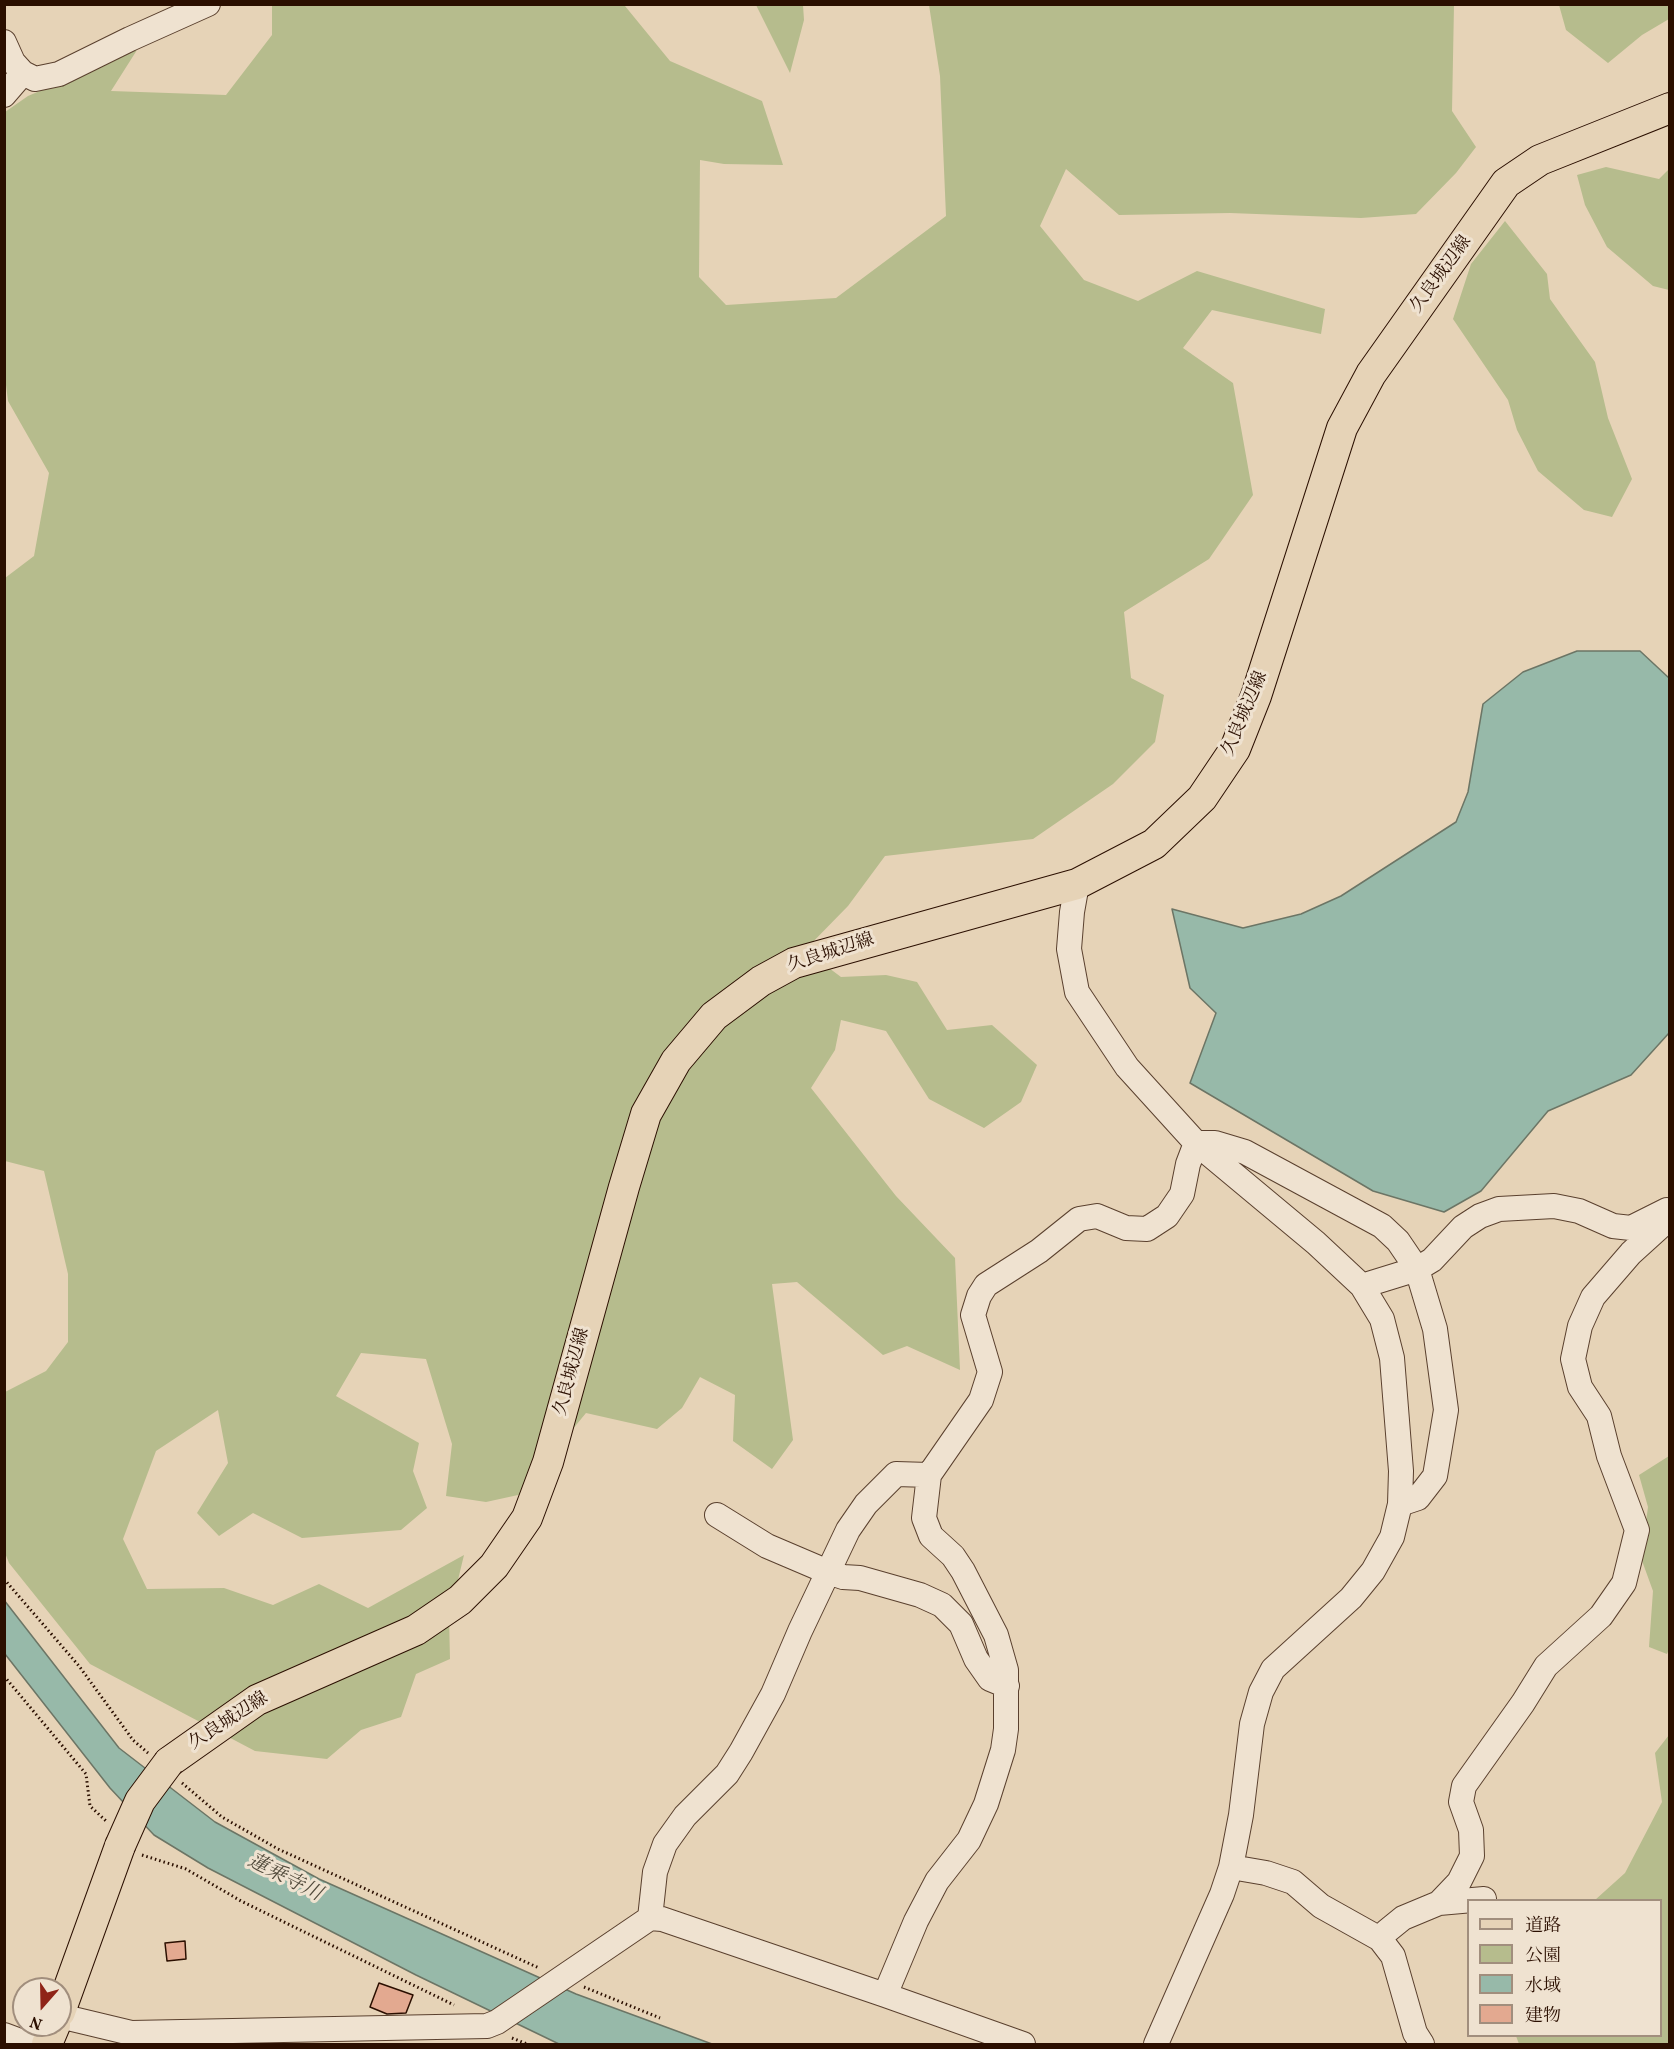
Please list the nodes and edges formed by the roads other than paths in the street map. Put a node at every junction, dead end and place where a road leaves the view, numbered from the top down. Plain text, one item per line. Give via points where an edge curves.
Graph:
1 (208, 4) edge
2 (4, 42) edge
3 (23, 73) junction
4 (4, 95) edge
5 (1670, 108) edge
6 (1077, 884) junction
7 (1196, 1143) junction
8 (1670, 1209) edge
9 (1670, 1222) edge
10 (1417, 1269) junction
11 (1362, 1286) junction
12 (929, 1475) junction
13 (1400, 1504) junction
14 (717, 1515) dead end
15 (828, 1572) junction
16 (1007, 1686) junction
17 (1231, 1867) junction
18 (1467, 1901) edge
19 (1439, 1903) junction
20 (650, 1918) junction
21 (1380, 1939) junction
22 (72, 1981) edge
23 (885, 1995) junction
24 (72, 2017) edge
25 (4, 2036) edge
26 (28, 2044) edge
27 (1023, 2044) edge
28 (1156, 2044) edge
29 (1422, 2044) edge

1 - 3 street via 59,74 35,79
2 - 3 street
3 - 4 street
5 - 6 main road, 久良城辺線 via 1540,160 1506,183 1371,374 1342,428 1256,696 1235,749 1202,798 1154,844
6 - 7 street via 1069,948 1077,992 1127,1067
6 - 22 main road, 久良城辺線, bridge via 794,963 761,981 714,1016 676,1061 646,1114 549,1462 527,1518 494,1566 460,1600 416,1630 257,1700 166,1765 140,1801
7 - 10 street via 1215,1143 1245,1152 1382,1226 1398,1240
7 - 11 street
7 - 12 street via 1182,1194 1167,1216 1147,1230 1126,1228 1097,1216 1080,1219 986,1285 973,1315 990,1372 981,1400
8 - 10 street via 1631,1228 1612,1226 1579,1211 1554,1206 1499,1209 1463,1227 1432,1260
9 - 19 street via 1631,1253 1593,1298 1580,1326 1573,1359 1580,1387 1599,1416 1609,1456 1637,1530 1624,1583 1601,1616 1546,1666 1464,1786 1461,1802 1471,1830 1472,1856 1459,1882
10 - 11 street
10 - 13 street via 1435,1329 1446,1410 1435,1476 1418,1498
11 - 13 street via 1382,1318 1392,1358
12 - 15 street via 896,1474 866,1504 848,1530
12 - 16 street via 924,1518 931,1536 963,1571 996,1635
13 - 17 street via 1392,1537 1373,1571 1351,1598 1273,1669 1261,1692 1252,1724
14 - 15 street via 767,1546
15 - 16 street via 920,1595 942,1605 961,1624 976,1659 990,1679
15 - 20 street via 741,1752 727,1774 685,1816 665,1845 656,1872
16 - 23 street via 1003,1750 986,1804 969,1840 937,1881
17 - 21 street via 1293,1882 1321,1906
17 - 28 street
18 - 19 street
19 - 21 street via 1403,1917
20 - 23 street
20 - 24 street via 492,2024 131,2033
21 - 29 street via 1393,1956 1415,2033
23 - 27 street
25 - 26 street

